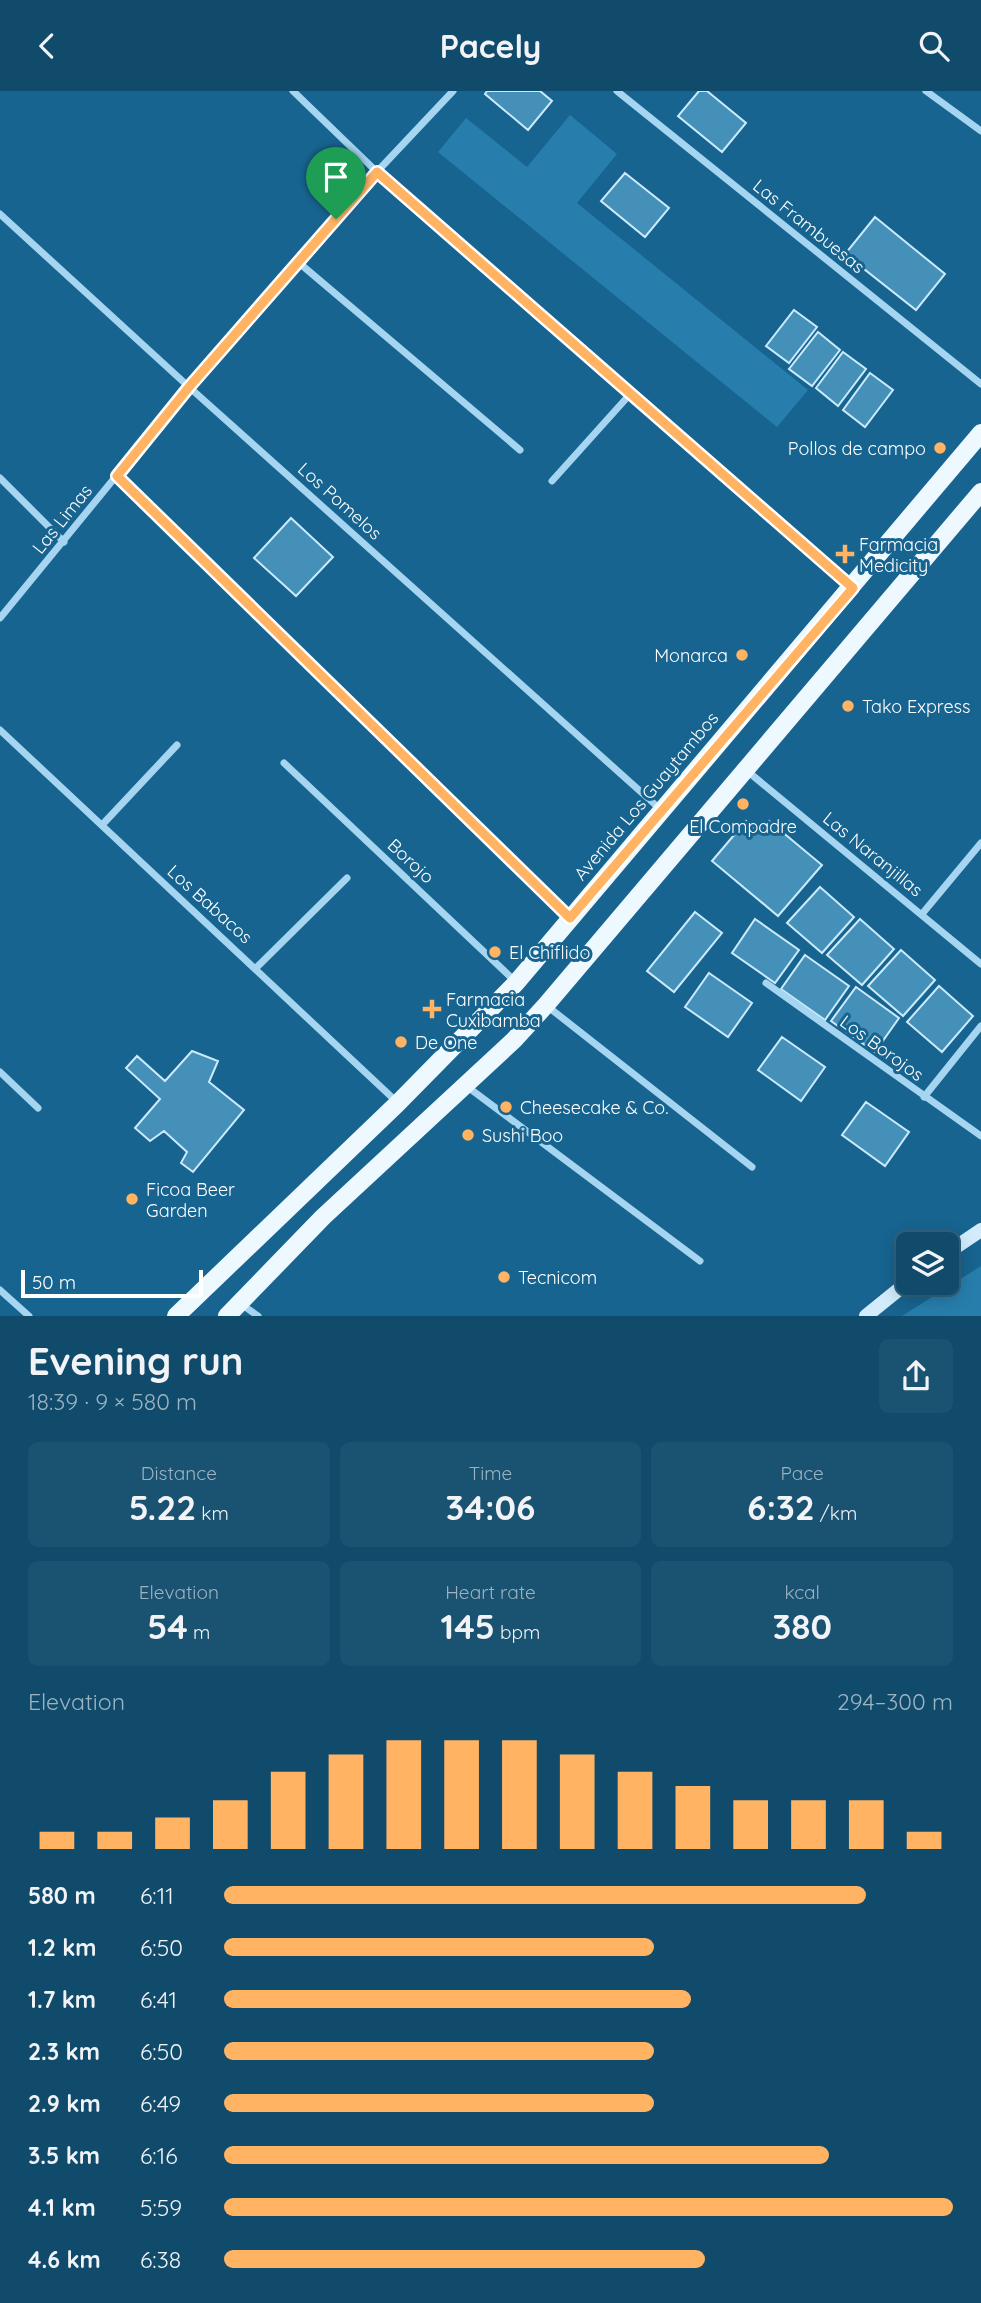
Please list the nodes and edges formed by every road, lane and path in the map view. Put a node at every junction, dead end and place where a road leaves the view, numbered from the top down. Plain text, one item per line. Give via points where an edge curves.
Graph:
1 (293, 91) edge
2 (453, 91) edge
3 (617, 91) edge
4 (926, 91) edge
5 (981, 131) edge
6 (377, 172) junction
7 (0, 214) edge
8 (299, 261) junction
9 (981, 384) edge
10 (189, 387) junction
11 (632, 392) junction
12 (981, 433) edge
13 (520, 450) dead end
14 (117, 476) junction
15 (0, 478) edge
16 (552, 481) dead end
17 (981, 492) edge
18 (64, 542) junction
19 (853, 588) junction
20 (0, 618) edge
21 (0, 730) edge
22 (177, 745) dead end
23 (284, 763) dead end
24 (745, 769) junction
25 (661, 809) junction
26 (102, 825) junction
27 (981, 843) edge
28 (346, 878) dead end
29 (922, 914) junction
30 (570, 918) junction
31 (981, 964) edge
32 (257, 967) junction
33 (516, 983) junction
34 (765, 983) dead end
35 (546, 1005) junction
36 (981, 1026) edge
37 (0, 1072) edge
38 (465, 1085) junction
39 (924, 1097) junction
40 (398, 1103) junction
41 (38, 1108) dead end
42 (981, 1136) edge
43 (752, 1167) dead end
44 (981, 1230) edge
45 (959, 1245) edge
46 (700, 1261) dead end
47 (0, 1290) edge
48 (896, 1292) edge
49 (240, 1303) junction
50 (29, 1316) edge
51 (176, 1316) edge
52 (227, 1316) edge
53 (258, 1316) edge
54 (866, 1316) edge

1 - 6 street
2 - 6 street, Las Limas
3 - 9 street, Las Frambuesas
4 - 5 street
6 - 8 street, Las Limas
6 - 11 street
7 - 10 street, Los Pomelos
8 - 10 street, Las Limas
8 - 13 street
10 - 14 street, Las Limas
10 - 25 street, Los Pomelos
11 - 16 street
11 - 19 street
12 - 19 main road, Avenida Los Guaytambos
14 - 18 street, Las Limas
14 - 30 street
15 - 18 street
17 - 24 main road
18 - 20 street, Las Limas
19 - 25 main road, Avenida Los Guaytambos
21 - 26 street, Los Babacos
22 - 26 street
23 - 33 street, Borojo
24 - 29 street, Las Naranjillas
24 - 35 main road
25 - 30 main road, Avenida Los Guaytambos
26 - 32 street, Los Babacos
27 - 29 street
28 - 32 street
29 - 31 street, Las Naranjillas
30 - 33 main road, Avenida Los Guaytambos
32 - 40 street, Los Babacos
33 - 40 main road, Avenida Los Guaytambos
34 - 39 street, Los Borojos
35 - 38 main road
35 - 43 street
36 - 39 street
37 - 41 street
38 - 46 street
38 - 49 main road via 323,1217
39 - 42 street, Los Borojos
40 - 51 main road, Avenida Los Guaytambos
44 - 45 main road
47 - 50 street
48 - 54 main road
49 - 52 main road
49 - 53 street

